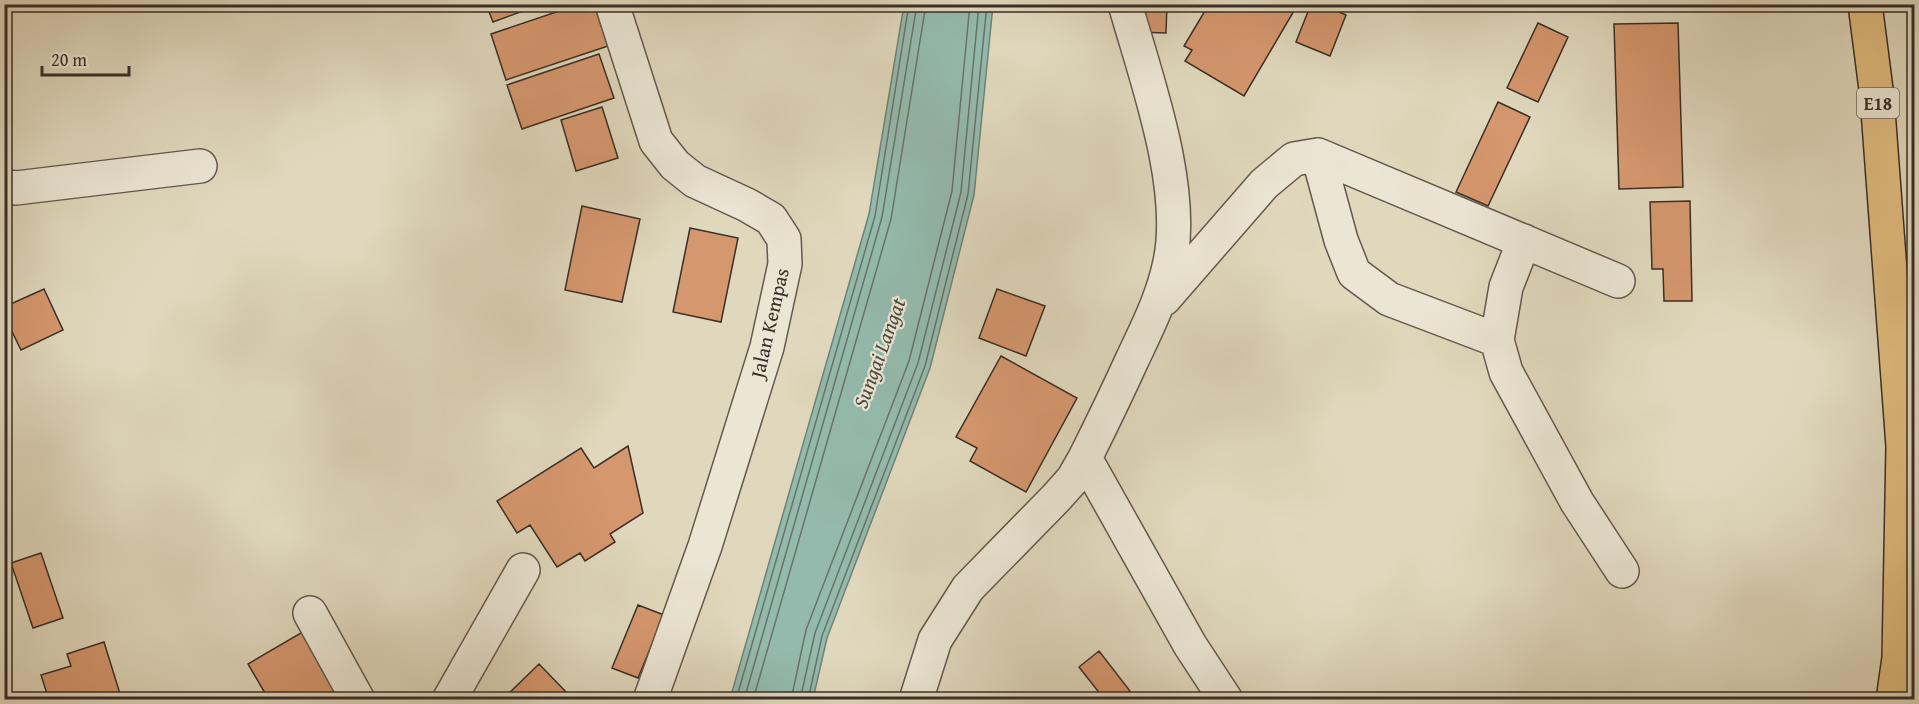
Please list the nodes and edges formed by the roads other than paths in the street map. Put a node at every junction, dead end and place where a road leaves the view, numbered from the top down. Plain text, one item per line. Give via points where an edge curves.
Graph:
1 (612, 4) edge
2 (1125, 4) edge
3 (1865, 4) edge
4 (1318, 155) junction
5 (200, 166) dead end
6 (4, 186) edge
7 (1524, 241) junction
8 (1618, 281) dead end
9 (1159, 305) junction
10 (1497, 340) junction
11 (1085, 458) junction
12 (523, 570) dead end
13 (1622, 571) dead end
14 (310, 613) dead end
15 (358, 699) edge
16 (449, 699) edge
17 (650, 699) edge
18 (916, 699) edge
19 (1226, 699) edge
20 (1893, 699) edge

1 - 17 street, Jalan Kempas via 656,141 675,165 695,181 771,219 783,239 785,264 767,347 705,546
2 - 9 street via 1151,95 1173,207 1171,261
3 - 20 highway, E18 via 1878,97 1903,446 1899,658
4 - 7 street
4 - 9 street via 1294,159 1264,184
4 - 10 street via 1353,273 1389,299
5 - 6 street via 16,188
7 - 8 street
7 - 10 street via 1506,287
9 - 11 street
10 - 13 street via 1506,372 1577,502
11 - 18 street via 1056,498 968,588 935,640
11 - 19 street via 1190,645
12 - 16 street
14 - 15 street

